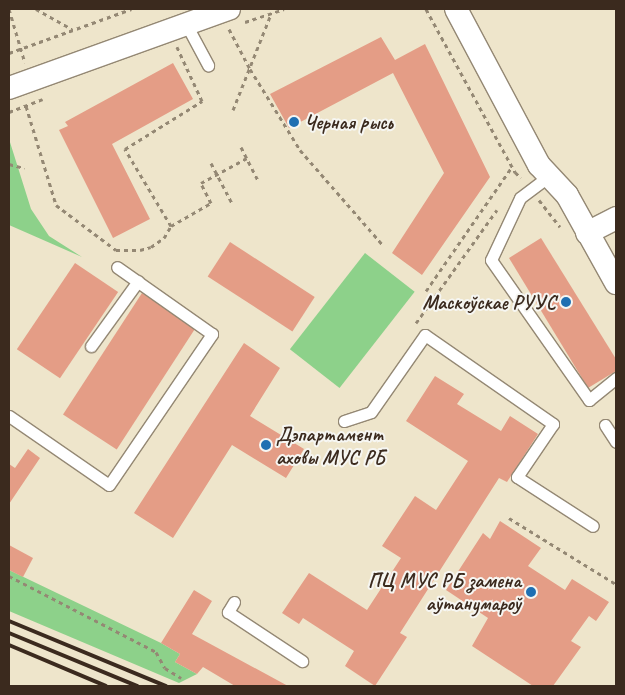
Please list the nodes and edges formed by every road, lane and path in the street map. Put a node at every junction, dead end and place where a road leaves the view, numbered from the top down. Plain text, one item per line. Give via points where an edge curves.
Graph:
1 (10, 9) edge
2 (36, 9) edge
3 (130, 9) edge
4 (426, 9) edge
5 (456, 9) edge
6 (271, 13) dead end
7 (229, 19) edge
8 (186, 24) junction
9 (72, 29) junction
10 (177, 46) dead end
11 (21, 49) junction
12 (9, 53) edge
13 (208, 65) dead end
14 (250, 69) junction
15 (19, 84) edge
16 (26, 106) dead end
17 (233, 110) dead end
18 (241, 147) dead end
19 (247, 158) junction
20 (211, 163) dead end
21 (9, 164) edge
22 (512, 166) junction
23 (24, 168) dead end
24 (515, 172) dead end
25 (218, 174) junction
26 (549, 176) junction
27 (520, 177) dead end
28 (258, 180) dead end
29 (515, 185) dead end
30 (233, 205) dead end
31 (497, 209) dead end
32 (616, 218) edge
33 (171, 226) junction
34 (587, 233) junction
35 (383, 245) dead end
36 (117, 267) dead end
37 (614, 272) edge
38 (138, 281) junction
39 (426, 291) dead end
40 (412, 329) dead end
41 (92, 346) dead end
42 (616, 378) edge
43 (9, 416) edge
44 (344, 421) dead end
45 (605, 425) dead end
46 (616, 442) edge
47 (509, 518) dead end
48 (593, 526) dead end
49 (9, 576) edge
50 (616, 584) edge
51 (234, 602) dead end
52 (302, 661) dead end
53 (181, 678) dead end

1 - 11 path
2 - 9 path
3 - 9 path
4 - 22 path
5 - 26 street via 539,165
6 - 14 path
7 - 8 street
7 - 14 path
8 - 13 lane
8 - 15 street
9 - 11 path
10 - 33 path via 202,101 125,149
11 - 12 path
11 - 15 path
14 - 17 path
14 - 35 path via 300,150
16 - 33 path via 56,205 116,250 151,247 164,238
18 - 19 path
19 - 25 path
19 - 28 path
20 - 25 path
21 - 23 path
22 - 24 path
22 - 39 path
25 - 30 path
25 - 33 path via 201,184 211,203
26 - 34 street via 567,195
26 - 42 lane via 520,198 490,260 589,400
27 - 29 path
31 - 40 path
32 - 34 street
34 - 37 street
36 - 38 lane
38 - 41 lane
38 - 43 lane via 212,334 109,484
44 - 48 lane via 370,412 425,335 553,424 517,477
45 - 46 lane
47 - 50 path
49 - 53 path via 156,652 165,668
51 - 52 lane via 228,612

